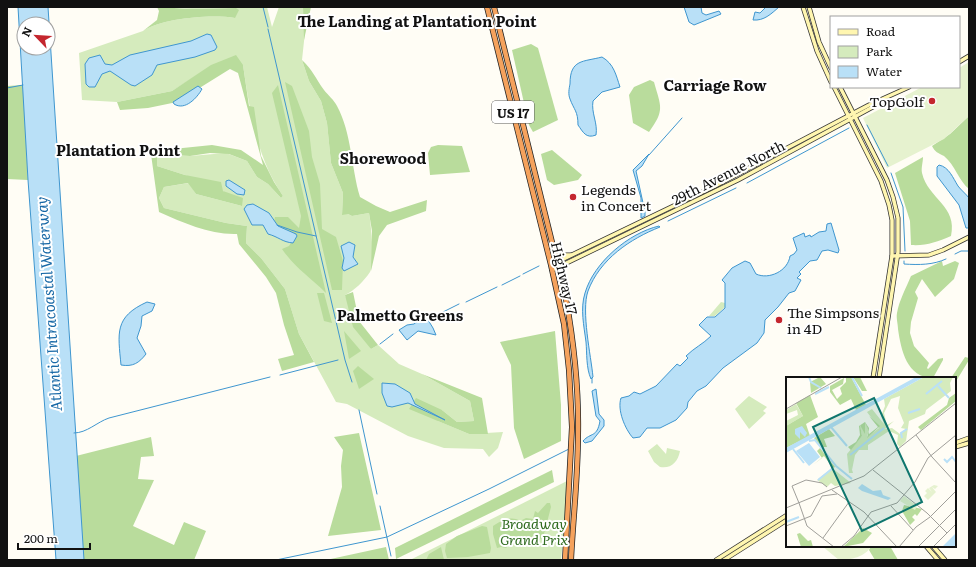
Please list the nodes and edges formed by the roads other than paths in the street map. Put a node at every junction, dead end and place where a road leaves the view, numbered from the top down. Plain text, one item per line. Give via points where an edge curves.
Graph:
1 (487, 7) edge
2 (494, 7) edge
3 (804, 7) edge
4 (809, 7) edge
5 (969, 56) edge
6 (960, 61) edge
7 (830, 66) edge
8 (830, 80) edge
9 (834, 88) edge
10 (840, 88) edge
11 (907, 88) edge
12 (848, 116) junction
13 (854, 116) junction
14 (850, 120) junction
15 (969, 237) edge
16 (554, 249) junction
17 (574, 255) junction
18 (892, 256) junction
19 (898, 256) junction
20 (558, 265) junction
21 (552, 267) junction
22 (873, 377) edge
23 (879, 377) edge
24 (969, 438) edge
25 (956, 443) edge
26 (969, 443) edge
27 (956, 447) edge
28 (786, 516) edge
29 (786, 521) edge
30 (927, 547) edge
31 (934, 547) edge
32 (565, 560) edge
33 (571, 560) edge
34 (716, 560) edge
35 (724, 560) edge
36 (938, 560) edge
37 (945, 560) edge

1 - 21 highway, Highway 17 / US 17
2 - 16 highway, Highway 17 / US 17
3 - 8 main road via 817,51
4 - 7 main road via 819,42
5 - 6 main road
9 - 12 main road
10 - 13 main road
11 - 13 main road, 29th Avenue North
12 - 13 main road, 29th Avenue North
12 - 14 main road
12 - 17 main road, 29th Avenue North via 715,186
13 - 14 main road, 29th Avenue North
13 - 19 main road via 893,197 899,228
14 - 18 main road via 886,196 893,230
14 - 20 main road, 29th Avenue North via 738,180
15 - 19 main road via 929,255
16 - 17 main road via 563,255
16 - 20 highway, Highway 17 / US 17
17 - 20 main road, 29th Avenue North
18 - 19 main road
18 - 22 main road
19 - 23 main road
20 - 21 main road, 29th Avenue North
20 - 33 highway, Highway 17 / US 17 via 573,344 577,395 578,451
21 - 32 highway, Highway 17 / US 17 via 568,354 572,440
24 - 25 main road
26 - 27 main road
28 - 34 main road
29 - 35 main road
30 - 36 main road
31 - 37 main road

